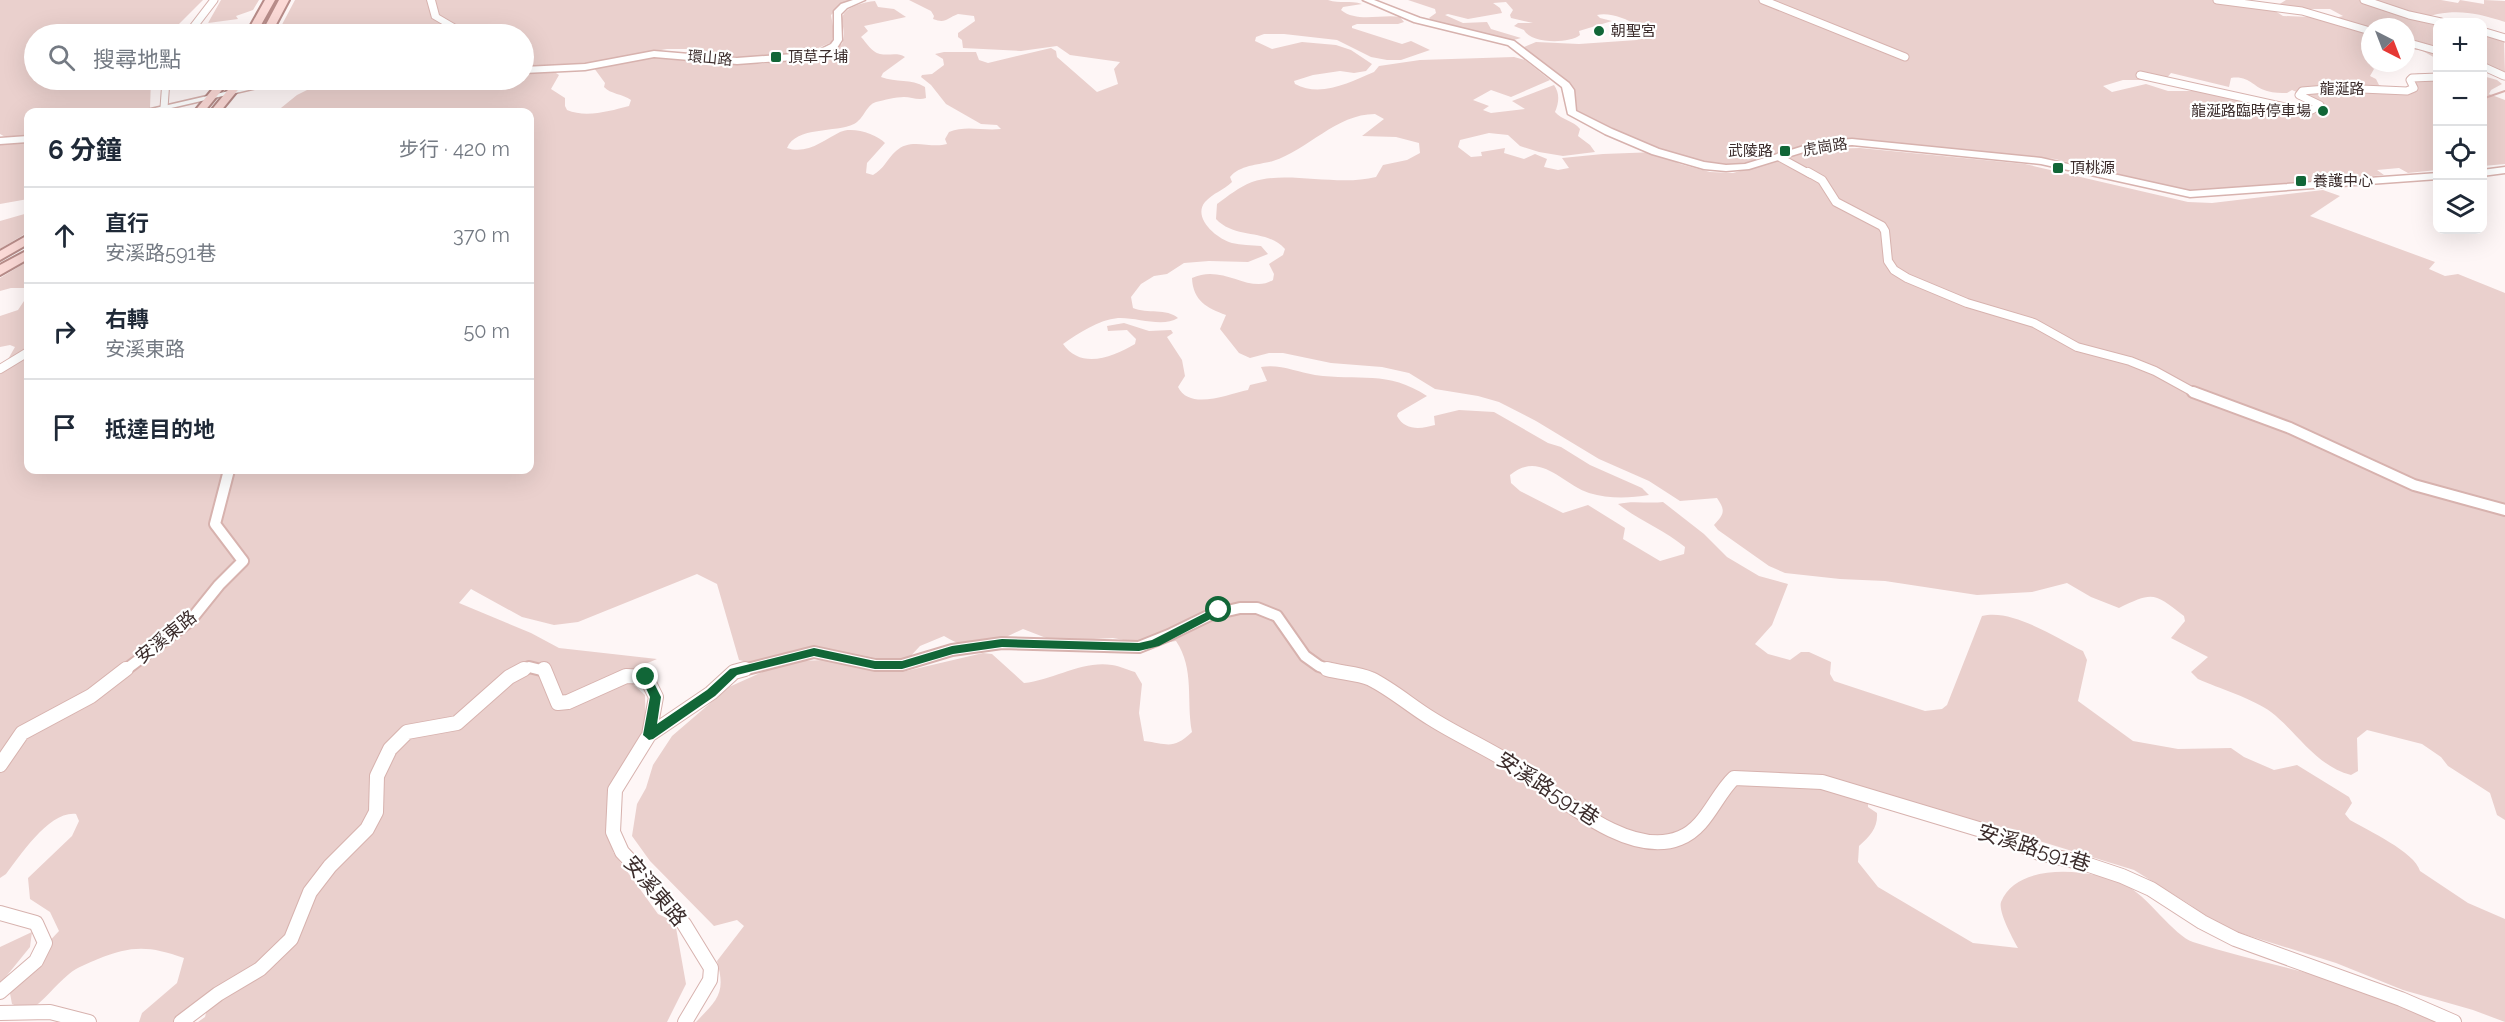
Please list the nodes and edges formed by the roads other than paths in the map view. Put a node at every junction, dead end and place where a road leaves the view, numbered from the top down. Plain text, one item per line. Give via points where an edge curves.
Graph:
1 (214, 0) edge
2 (270, 0) edge
3 (275, 0) edge
4 (284, 0) edge
5 (288, 0) edge
6 (431, 0) edge
7 (861, 0) edge
8 (1367, 0) edge
9 (1764, 0) edge
10 (2217, 0) edge
11 (2364, 0) edge
12 (273, 13) junction
13 (2433, 20) edge
14 (196, 24) edge
15 (261, 24) edge
16 (264, 24) edge
17 (269, 24) edge
18 (272, 24) edge
19 (448, 24) edge
20 (2361, 28) edge
21 (2487, 33) edge
22 (2505, 38) edge
23 (2415, 45) edge
24 (2433, 50) edge
25 (1905, 57) dead end
26 (2487, 68) edge
27 (534, 70) edge
28 (2140, 75) dead end
29 (2487, 76) edge
30 (2505, 76) edge
31 (2433, 77) edge
32 (165, 90) edge
33 (217, 90) edge
34 (226, 90) edge
35 (227, 90) edge
36 (229, 90) edge
37 (230, 90) edge
38 (164, 108) joint
39 (204, 108) edge
40 (209, 108) edge
41 (218, 108) edge
42 (222, 108) edge
43 (24, 139) edge
44 (0, 141) edge
45 (1779, 157) junction
46 (2505, 170) edge
47 (2487, 172) edge
48 (2433, 176) edge
49 (24, 245) edge
50 (10, 259) edge
51 (24, 354) edge
52 (0, 369) edge
53 (228, 474) edge
54 (2505, 510) edge
55 (649, 735) junction
56 (0, 765) edge
57 (0, 913) edge
58 (0, 992) edge
59 (0, 1013) edge
60 (89, 1022) edge
61 (181, 1022) edge
62 (685, 1022) edge
63 (2454, 1022) edge

1 - 14 street
2 - 12 main road
3 - 12 main road
4 - 12 main road
5 - 12 main road
6 - 19 street via 435,16
7 - 27 main road, 環山路 via 837,13 838,40 821,52 750,61 654,54 574,68
8 - 45 main road, 虎崗路 via 1417,20 1518,46 1566,85 1571,112 1648,148 1713,168 1744,167
9 - 25 street
10 - 20 street via 2295,9
11 - 13 street
12 - 15 main road
12 - 16 main road
12 - 17 main road
12 - 18 main road
21 - 22 street
23 - 24 street
26 - 30 street
28 - 31 street, 龍涎路 via 2304,111 2320,105 2299,95 2302,91 2407,91 2415,88 2412,78
29 - 30 street
32 - 38 street
33 - 38 main road
34 - 39 main road
35 - 40 main road
36 - 41 main road
37 - 42 main road
43 - 44 main road
45 - 48 main road, 虎崗路 via 1822,144 1870,142 2042,160 2190,194
45 - 54 street via 1822,180 1836,202 1882,226 1886,231 1888,261 1907,278 1967,303 2034,323 2077,347 2140,365 2199,395 2290,428 2414,485
46 - 47 main road
49 - 50 main road
51 - 52 street
53 - 56 street, 安溪東路 via 215,524 243,561 190,621 91,696 22,732
55 - 61 street, 安溪東路 via 656,697 646,677 626,676 558,703 543,669 529,667 509,677 457,723 407,732 390,749 377,776 376,812 367,829 310,892 291,939 260,969 218,993
55 - 62 street, 安溪東路 via 615,790 613,832 622,852 684,924 711,968 710,980
55 - 63 street, 安溪路591巷 via 711,693 734,672 814,652 875,665 902,665 952,650 1002,643 1139,647 1155,643 1219,610 1257,608 1279,616 1299,649 1314,664 1378,683 1514,765 1591,818 1635,838 1662,842 1685,838 1707,818 1734,778 1822,782 2122,876 2235,939
57 - 58 street via 36,923 45,944 36,961
59 - 60 street via 50,1011

